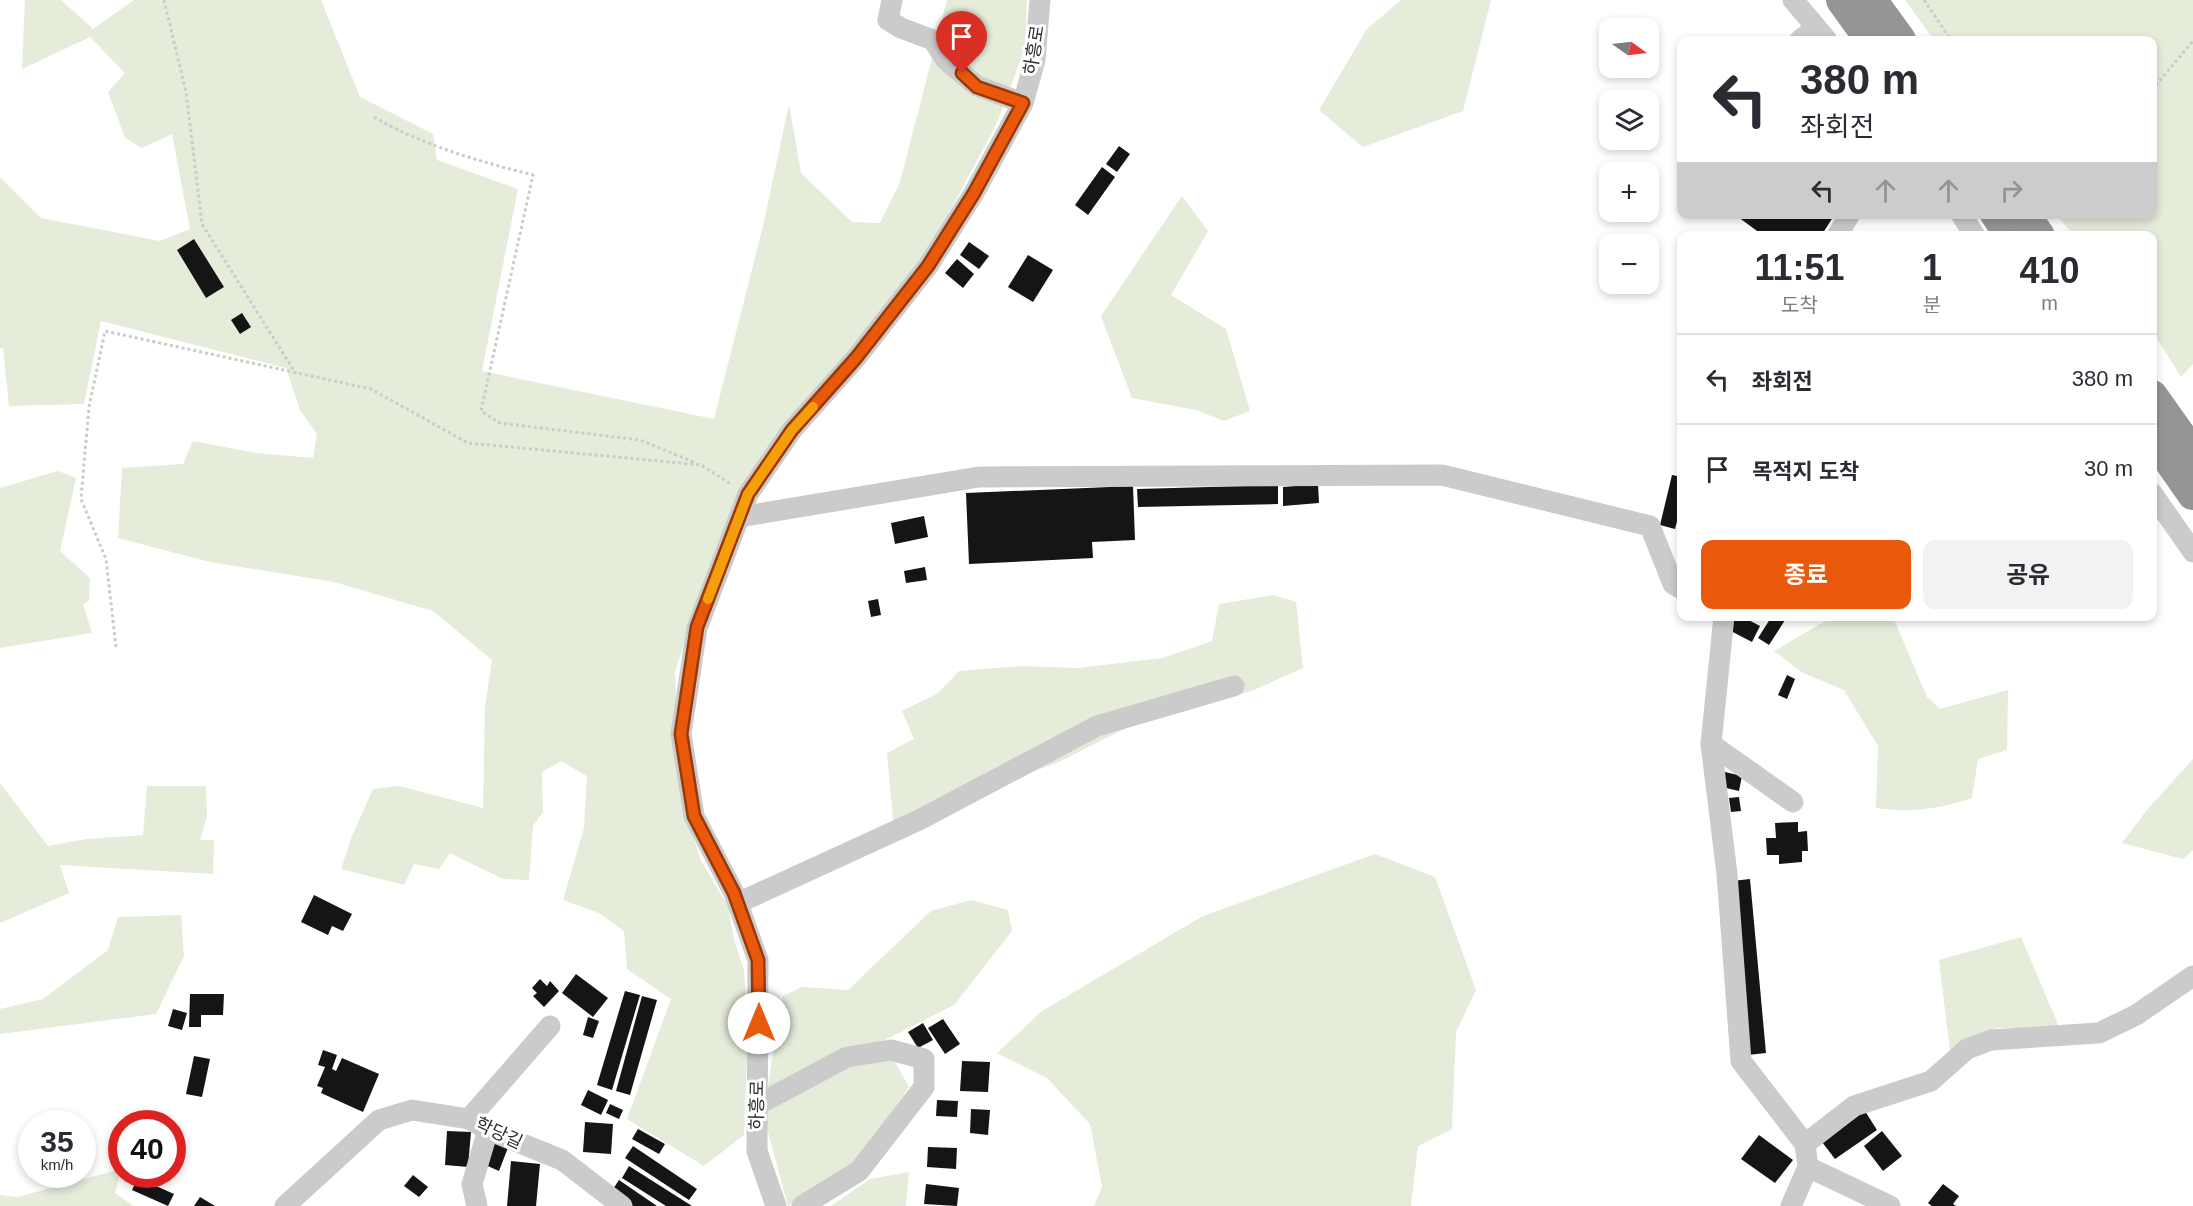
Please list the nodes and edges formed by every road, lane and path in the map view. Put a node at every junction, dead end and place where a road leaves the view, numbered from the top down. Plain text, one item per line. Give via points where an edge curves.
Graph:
1 (164, 0) edge
2 (892, 0) edge
3 (1040, 0) edge
4 (1793, 0) edge
5 (1842, 0) edge
6 (1871, 0) edge
7 (1924, 0) edge
8 (1815, 36) edge
9 (1868, 36) edge
10 (1897, 36) edge
11 (1948, 36) edge
12 (2193, 41) edge
13 (2157, 84) edge
14 (1023, 103) junction
15 (374, 117) dead end
16 (297, 375) junction
17 (2157, 403) edge
18 (2157, 442) edge
19 (2193, 454) edge
20 (701, 465) junction
21 (748, 494) junction
22 (2193, 494) edge
23 (2157, 500) edge
24 (739, 517) junction
25 (2193, 552) edge
26 (1677, 586) edge
27 (1723, 621) edge
28 (116, 647) dead end
29 (1234, 686) dead end
30 (1711, 744) junction
31 (1793, 802) dead end
32 (738, 903) junction
33 (2193, 976) edge
34 (550, 1026) dead end
35 (757, 1106) junction
36 (468, 1119) junction
37 (488, 1131) junction
38 (1805, 1144) junction
39 (1808, 1167) junction
40 (285, 1206) edge
41 (477, 1206) edge
42 (622, 1206) edge
43 (776, 1206) edge
44 (802, 1206) edge
45 (1791, 1206) edge
46 (1890, 1206) edge

1 - 16 path via 186,92 202,224
2 - 14 street via 888,20 933,40 946,60 977,87
3 - 14 street, 하흥로 via 1035,60
4 - 8 street
5 - 9 highway
6 - 10 highway
7 - 11 path
12 - 13 path
14 - 21 street, 하흥로 via 928,266 856,358 792,430
15 - 20 path via 397,131 457,155 533,175 481,411 500,423 640,440
16 - 20 path via 371,389 468,443
16 - 28 path via 105,331 89,407 81,499 106,559
17 - 19 highway
18 - 22 highway
20 - 21 path
21 - 24 street, 하흥로
23 - 25 street
24 - 26 street via 979,477 1442,476 1650,526
24 - 32 street, 하흥로 via 697,627 681,734 694,816
27 - 30 street
29 - 32 street via 1097,726 919,820
30 - 31 street
30 - 38 street via 1727,874 1742,1061
32 - 35 street, 하흥로 via 758,960
33 - 38 street via 2136,1015 2099,1033 1991,1040 1967,1049 1931,1081 1854,1106
34 - 36 street
35 - 43 street, 하흥로 via 757,1151
35 - 44 street via 847,1058 891,1050 924,1059 924,1088 859,1171
36 - 37 street, 학당길
36 - 40 street, 학당길 via 411,1110 379,1120
37 - 41 street via 472,1184
37 - 42 street, 학당길 via 562,1160
38 - 39 street
39 - 45 street
39 - 46 street

